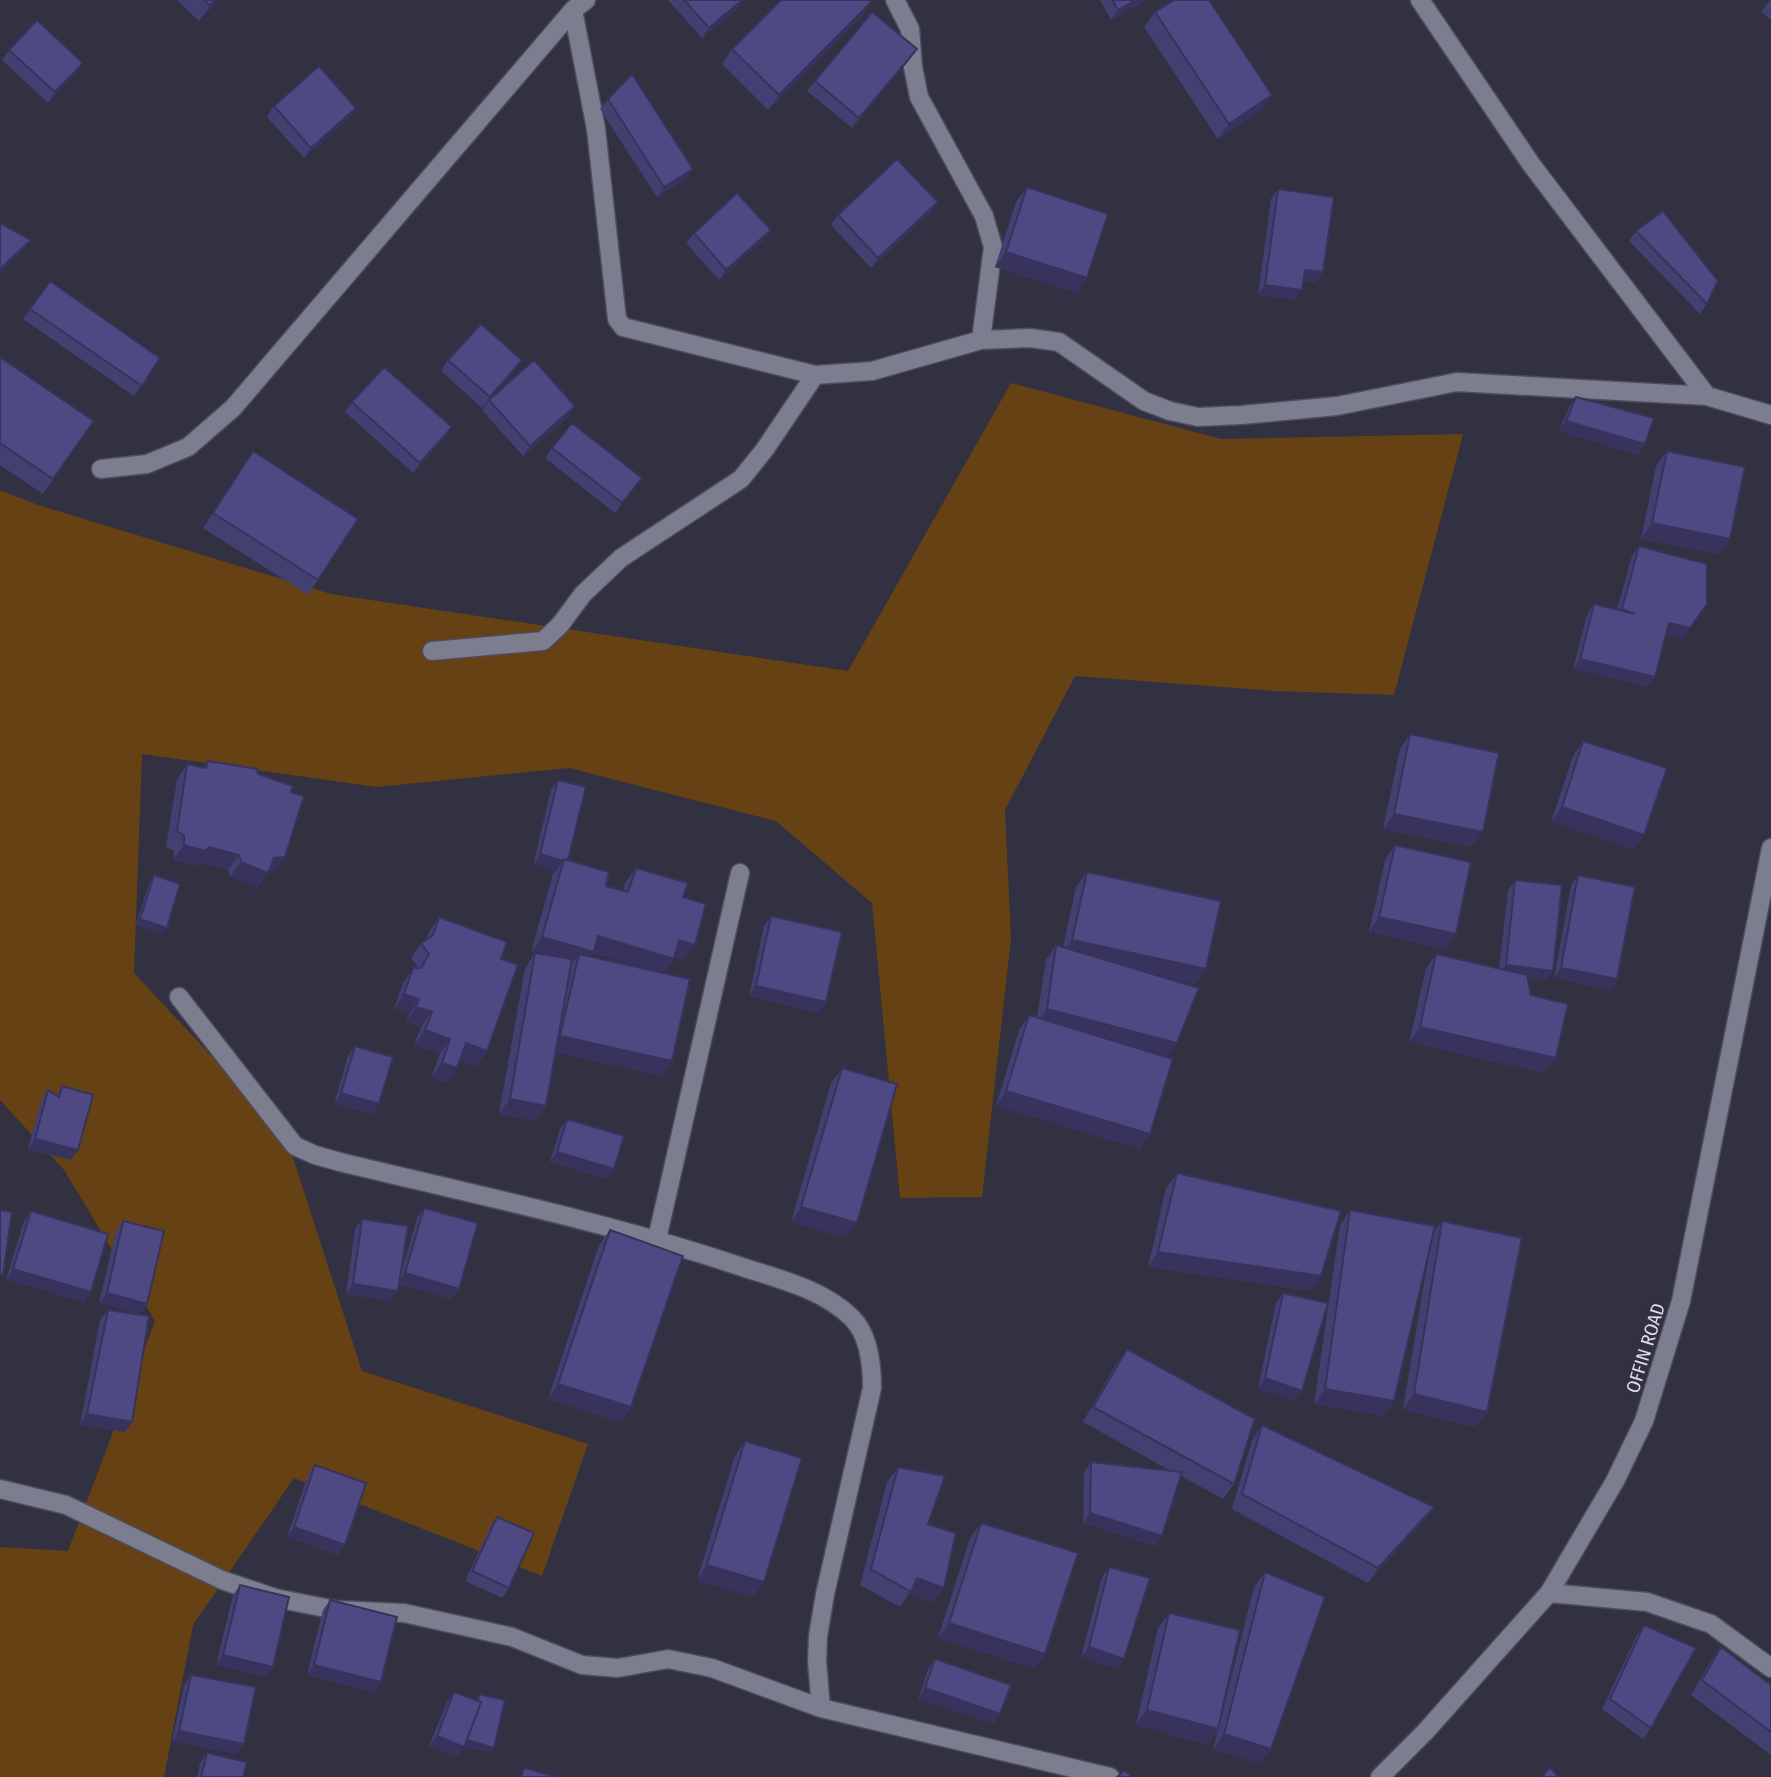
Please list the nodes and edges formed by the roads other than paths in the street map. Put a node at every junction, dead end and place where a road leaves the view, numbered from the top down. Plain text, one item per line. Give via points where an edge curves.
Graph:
1 (895, 0) edge
2 (1420, 0) edge
3 (579, 5) edge
4 (981, 340) junction
5 (815, 375) junction
6 (1707, 396) junction
7 (1771, 415) edge
8 (101, 469) dead end
9 (432, 651) dead end
10 (1771, 848) edge
11 (740, 873) dead end
12 (1762, 936) edge
13 (179, 997) dead end
14 (657, 1239) junction
15 (0, 1489) edge
16 (1549, 1592) junction
17 (1771, 1668) edge
18 (821, 1708) junction
19 (1110, 1777) edge
20 (1380, 1777) edge

1 - 4 street via 910,29 919,97 984,216 993,247
2 - 6 street via 1531,164
3 - 5 street via 617,319 623,327
3 - 8 street via 233,408 188,447 147,464
4 - 5 street via 872,371
4 - 6 street via 1059,342 1144,401 1198,416 1336,406 1457,382
5 - 9 street via 741,479 621,558 543,641
6 - 7 street
10 - 12 street, OFFIN ROAD
11 - 14 street
12 - 16 street, OFFIN ROAD via 1664,1362 1644,1421 1615,1481
13 - 14 street via 295,1146 340,1162
14 - 18 street via 806,1288 853,1319 864,1340 872,1364 872,1388 818,1636
15 - 18 street via 66,1505 222,1580 275,1598 336,1610 404,1614 512,1637 582,1665 618,1668 679,1661 712,1668
16 - 17 street via 1647,1602 1711,1624
16 - 20 street, OFFIN ROAD
18 - 19 street

